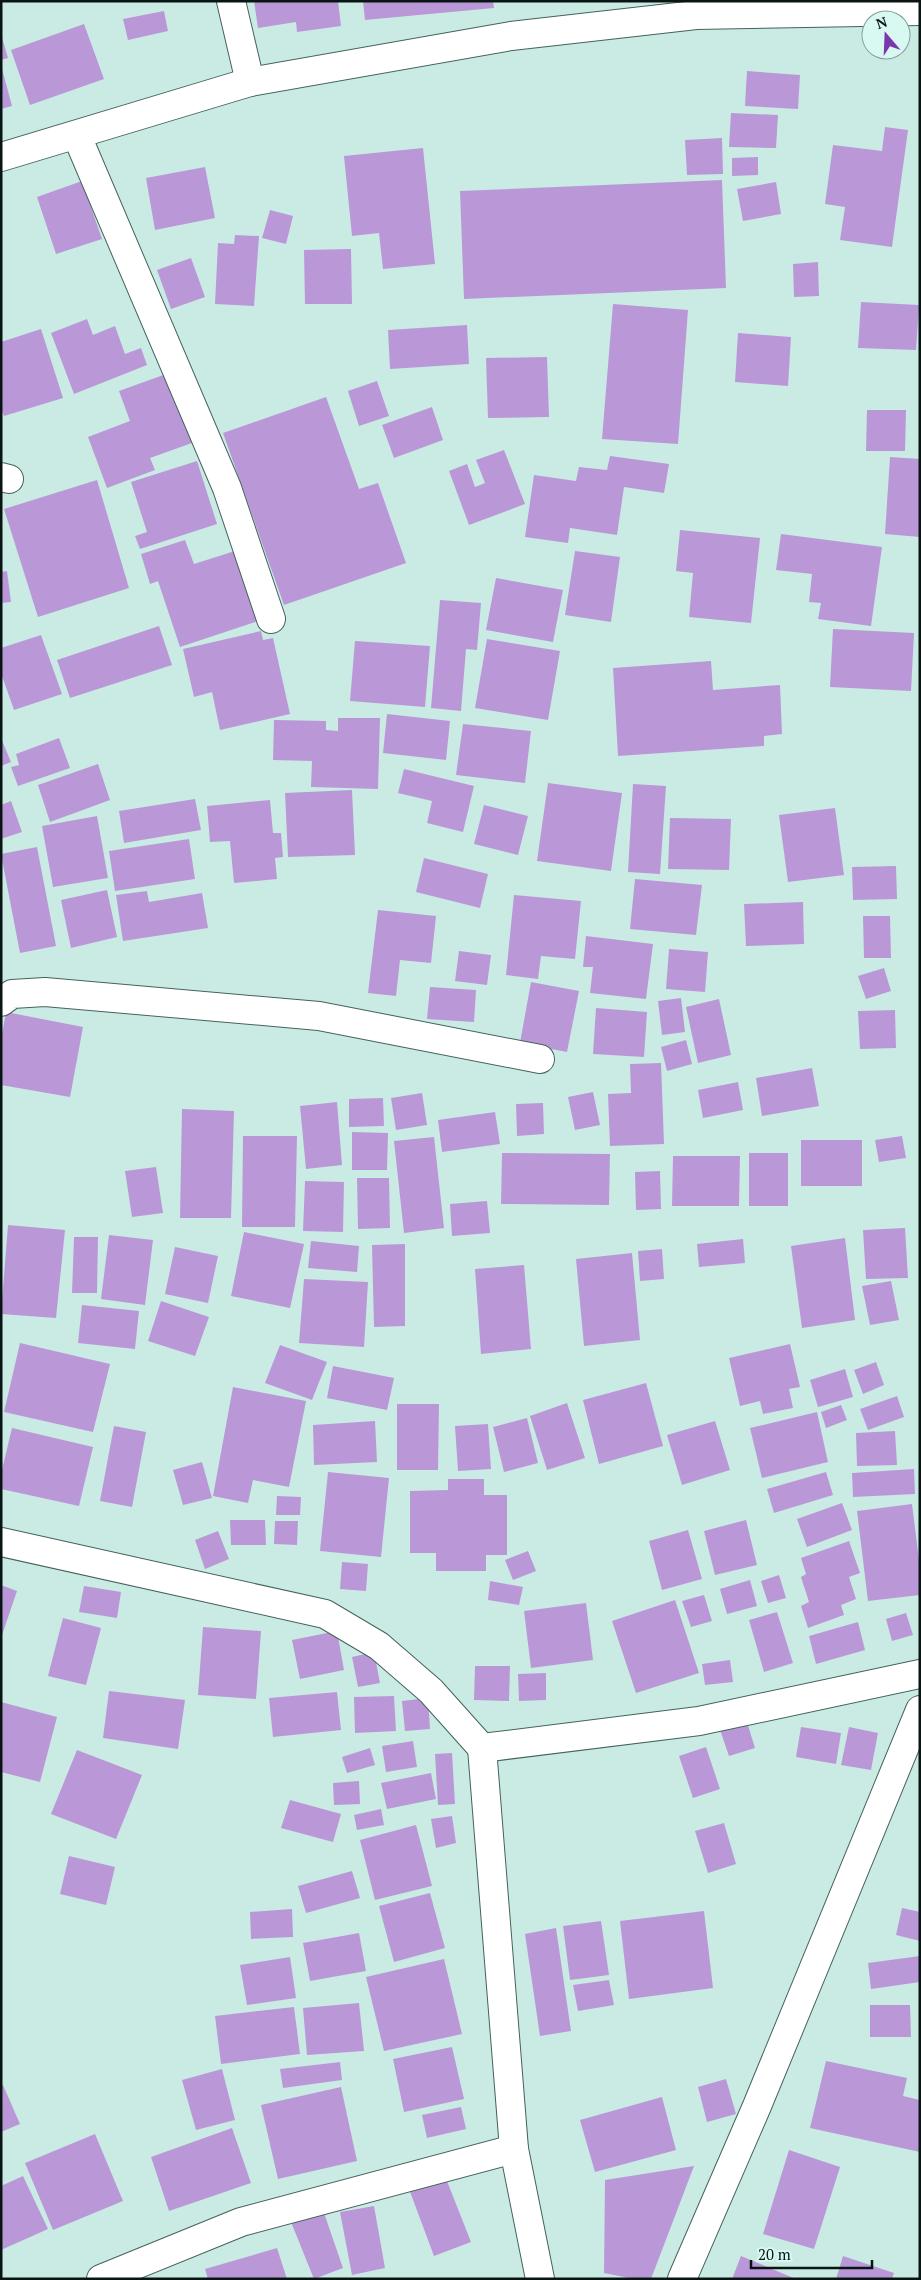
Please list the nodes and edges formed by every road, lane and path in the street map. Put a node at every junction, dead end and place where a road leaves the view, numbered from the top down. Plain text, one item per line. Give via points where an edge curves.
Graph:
1 (231, 1) edge
2 (697, 8) edge
3 (920, 11) edge
4 (250, 82) junction
5 (77, 136) junction
6 (1, 157) edge
7 (271, 618) dead end
8 (1, 1002) edge
9 (540, 1059) dead end
10 (1, 1542) edge
11 (920, 1674) edge
12 (920, 1710) edge
13 (915, 1735) edge
14 (482, 1748) junction
15 (514, 2149) junction
16 (101, 2279) edge
17 (540, 2279) edge
18 (682, 2279) edge

1 - 4 street
2 - 3 street
2 - 4 street via 511,36
4 - 5 street
5 - 6 street
5 - 7 street via 227,488
8 - 9 street via 12,994 45,992 318,1016
10 - 14 street via 325,1614 379,1646 431,1691
11 - 14 street via 699,1721
12 - 13 street
13 - 18 street
14 - 15 street
15 - 16 street via 241,2222
15 - 17 street

